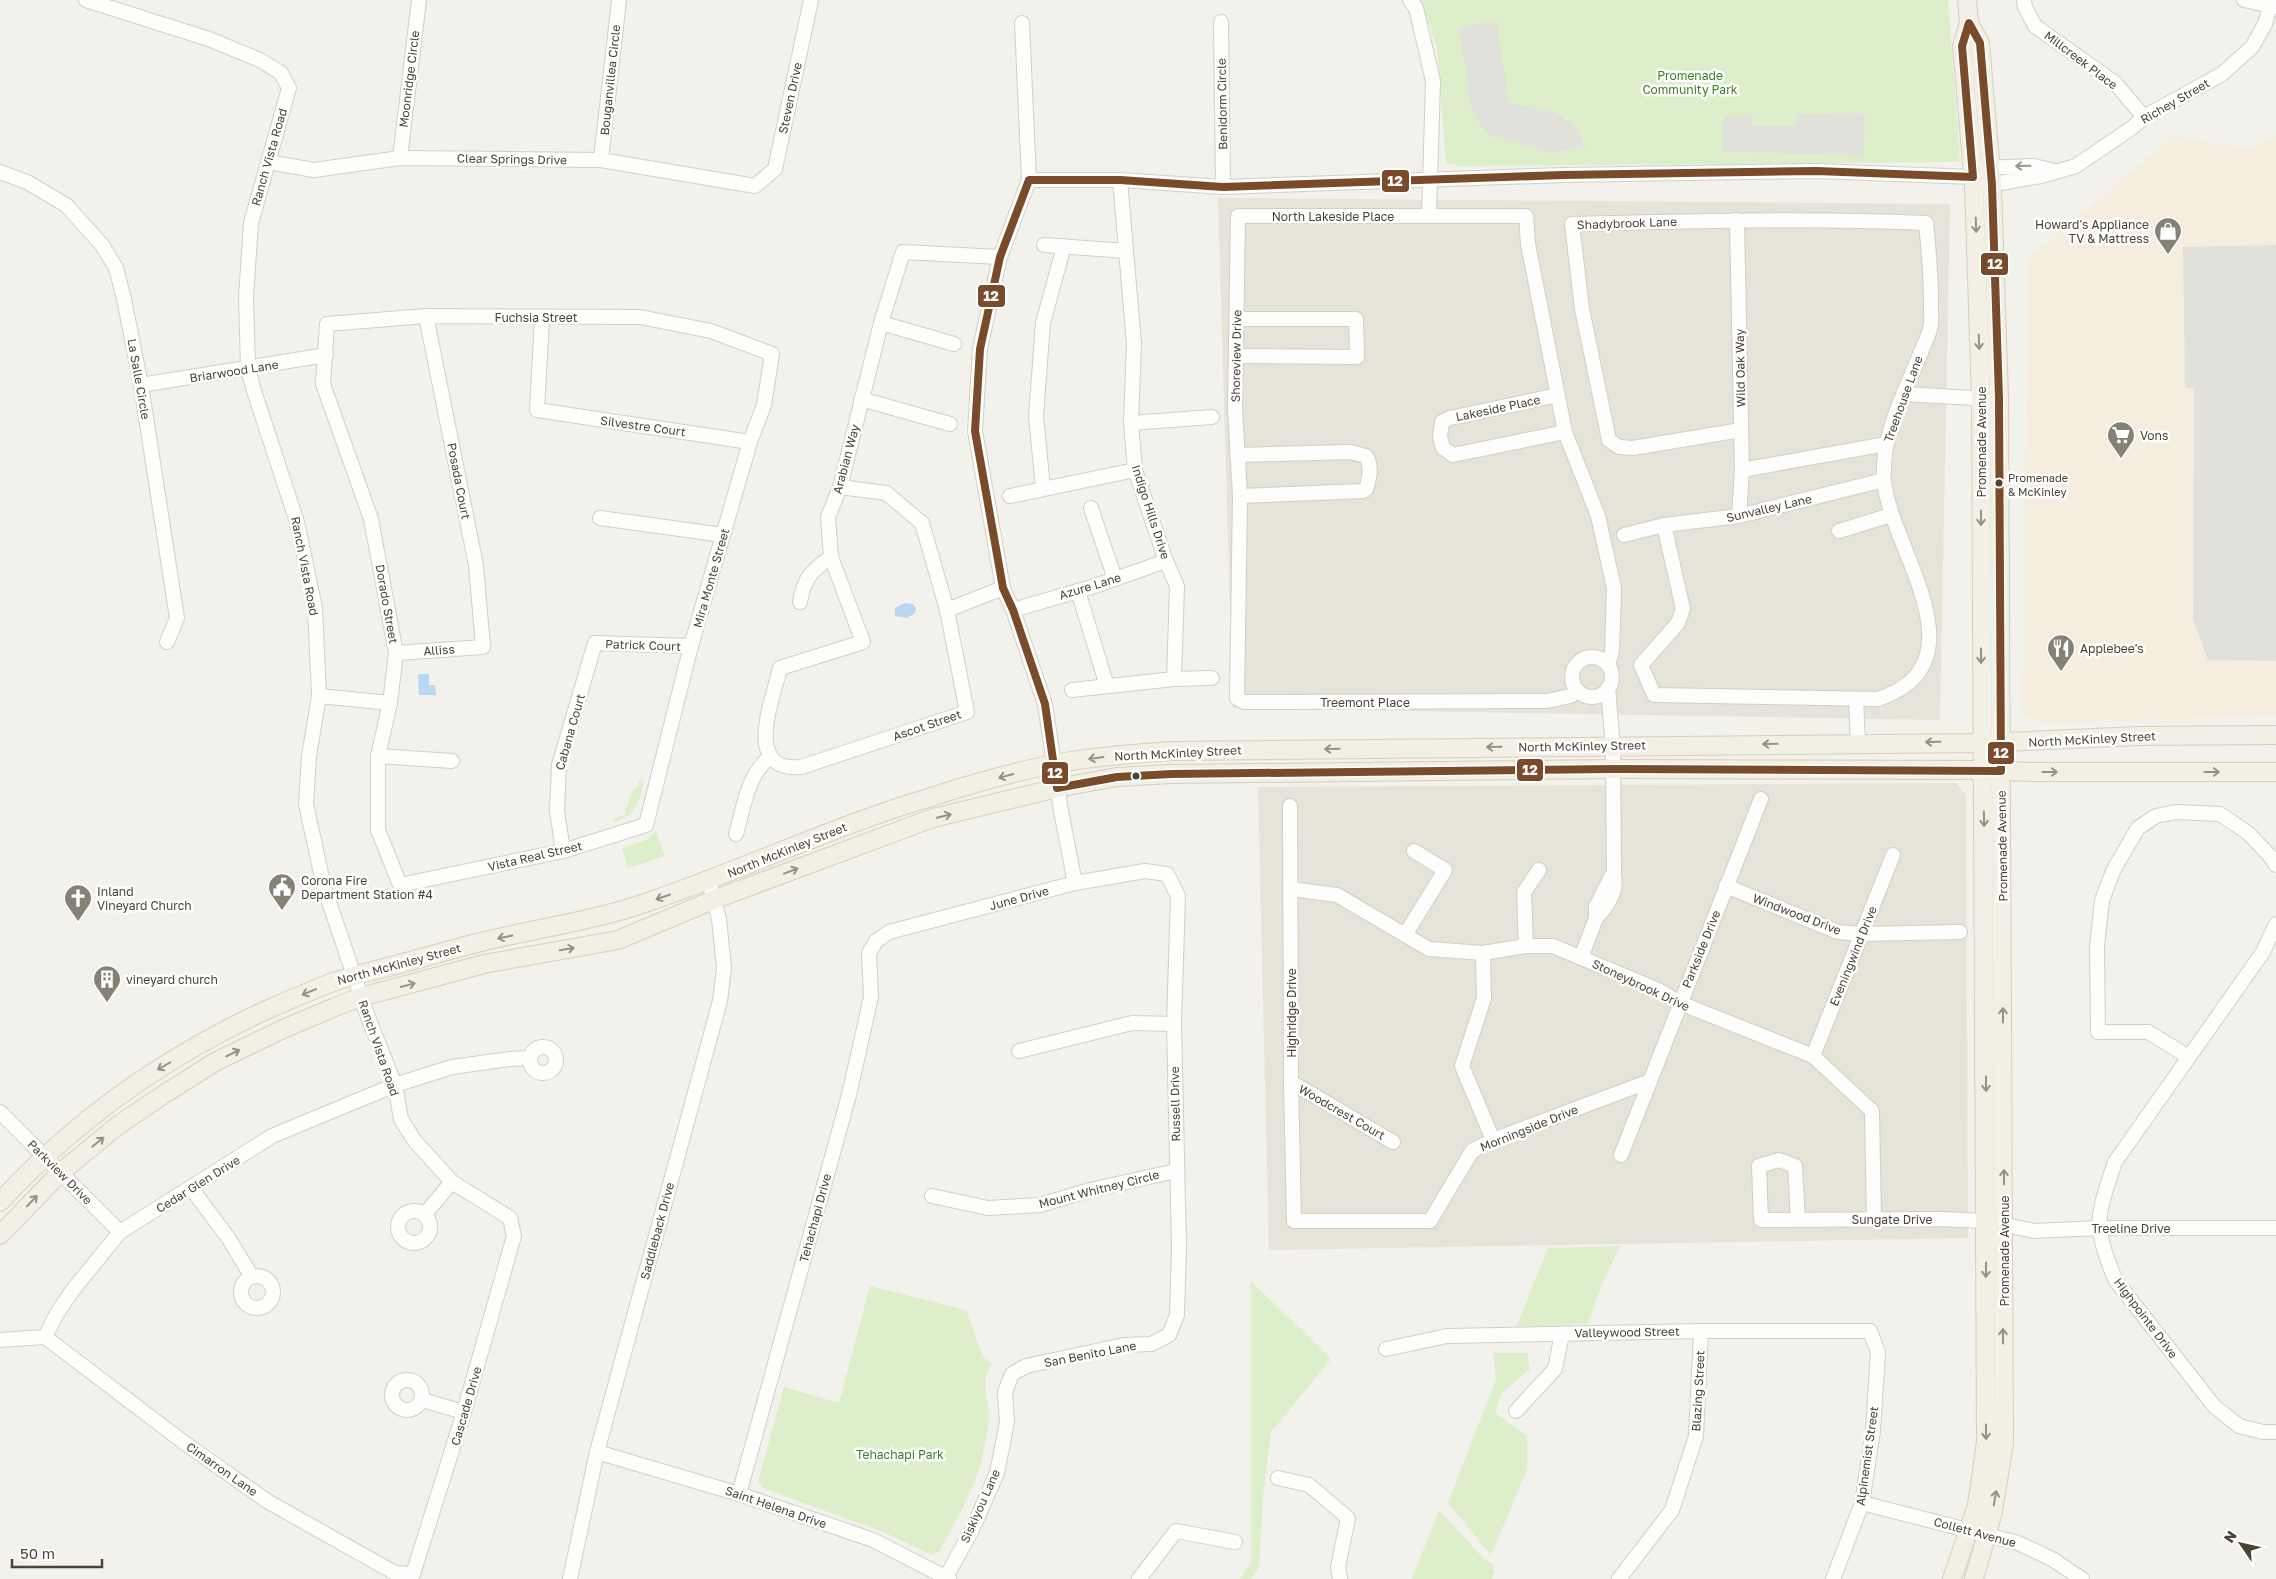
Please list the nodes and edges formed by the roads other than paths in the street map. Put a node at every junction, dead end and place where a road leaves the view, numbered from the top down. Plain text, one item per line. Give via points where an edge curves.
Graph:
1 (86, 0) edge
2 (419, 0) edge
3 (619, 0) edge
4 (810, 0) edge
5 (1410, 0) edge
6 (1967, 0) edge
7 (2024, 0) edge
8 (2244, 0) edge
9 (2273, 6) edge
10 (1221, 22) dead end
11 (1022, 23) dead end
12 (1969, 23) junction
13 (2144, 117) junction
14 (400, 158) junction
15 (601, 160) junction
16 (268, 162) junction
17 (1990, 167) junction
18 (2055, 171) junction
19 (0, 172) edge
20 (1973, 177) junction
21 (1430, 179) junction
22 (1028, 180) junction
23 (1120, 180) junction
24 (1992, 185) junction
25 (755, 186) joint
26 (1223, 187) junction
27 (1238, 216) joint
28 (1429, 216) junction
29 (1526, 216) joint
30 (1737, 220) junction
31 (1871, 220) joint
32 (1044, 245) dead end
33 (1064, 246) junction
34 (1126, 251) junction
35 (1000, 257) junction
36 (426, 316) junction
37 (542, 318) junction
38 (1236, 319) junction
39 (881, 323) junction
40 (954, 344) dead end
41 (772, 354) joint
42 (326, 355) junction
43 (1236, 356) junction
44 (248, 369) junction
45 (141, 385) junction
46 (1903, 394) junction
47 (1558, 395) junction
48 (1999, 398) junction
49 (861, 399) junction
50 (1981, 399) junction
51 (1212, 417) dead end
52 (1131, 423) junction
53 (950, 424) dead end
54 (1741, 430) junction
55 (1565, 432) junction
56 (750, 442) junction
57 (1886, 444) junction
58 (1237, 455) junction
59 (1135, 470) junction
60 (1742, 470) junction
61 (1884, 480) junction
62 (840, 486) junction
63 (1043, 488) junction
64 (1010, 496) dead end
65 (1240, 496) junction
66 (1092, 508) dead end
67 (1892, 515) junction
68 (1739, 516) junction
69 (600, 518) dead end
70 (1664, 525) junction
71 (1839, 531) dead end
72 (723, 535) junction
73 (1624, 535) dead end
74 (831, 557) junction
75 (1166, 561) junction
76 (1115, 579) junction
77 (1004, 588) junction
78 (1078, 591) junction
79 (800, 602) dead end
80 (947, 610) junction
81 (1013, 610) junction
82 (1238, 611) joint
83 (167, 642) dead end
84 (595, 643) joint
85 (691, 646) junction
86 (483, 647) joint
87 (396, 653) junction
88 (1608, 664) junction
89 (1212, 678) dead end
90 (1174, 679) junction
91 (1107, 686) junction
92 (1608, 688) junction
93 (1072, 690) dead end
94 (1578, 691) junction
95 (319, 696) junction
96 (1856, 699) junction
97 (390, 703) junction
98 (2276, 736) edge
99 (2000, 742) junction
100 (1858, 743) junction
101 (1982, 743) junction
102 (1613, 746) junction
103 (378, 756) junction
104 (770, 757) junction
105 (452, 760) dead end
106 (1053, 765) junction
107 (1614, 769) junction
108 (1983, 770) junction
109 (2001, 771) junction
110 (2276, 772) edge
111 (1057, 788) junction
112 (1761, 799) dead end
113 (653, 803) joint
114 (1290, 806) dead end
115 (736, 834) dead end
116 (563, 851) junction
117 (1414, 851) dead end
118 (1893, 855) dead end
119 (2276, 865) edge
120 (1539, 870) dead end
121 (1167, 874) joint
122 (709, 882) junction
123 (1075, 883) junction
124 (400, 885) joint
125 (1726, 886) junction
126 (1291, 889) junction
127 (713, 900) junction
128 (2276, 924) edge
129 (1960, 932) dead end
130 (1405, 934) junction
131 (1861, 934) junction
132 (876, 940) joint
133 (1526, 946) junction
134 (1483, 953) junction
135 (1582, 958) junction
136 (354, 976) junction
137 (361, 997) junction
138 (1680, 1003) junction
139 (1174, 1024) junction
140 (1019, 1050) dead end
141 (1812, 1056) junction
142 (2190, 1057) junction
143 (530, 1058) dead end
144 (1291, 1082) junction
145 (1650, 1082) junction
146 (395, 1085) junction
147 (0, 1112) edge
148 (1493, 1140) junction
149 (1393, 1142) dead end
150 (1620, 1155) dead end
151 (44, 1157) junction
152 (1176, 1171) junction
153 (60, 1173) junction
154 (452, 1182) junction
155 (191, 1188) junction
156 (932, 1196) dead end
157 (0, 1202) edge
158 (424, 1215) dead end
159 (1874, 1218) junction
160 (1798, 1220) junction
161 (1294, 1221) joint
162 (1986, 1221) junction
163 (2004, 1226) junction
164 (2099, 1228) junction
165 (2276, 1228) edge
166 (120, 1232) junction
167 (0, 1235) edge
168 (514, 1236) joint
169 (252, 1277) dead end
170 (1701, 1331) junction
171 (1870, 1331) joint
172 (1562, 1334) junction
173 (1169, 1335) joint
174 (45, 1337) junction
175 (0, 1340) edge
176 (1386, 1349) dead end
177 (1012, 1374) joint
178 (422, 1400) dead end
179 (1516, 1411) dead end
180 (464, 1412) junction
181 (2276, 1432) edge
182 (597, 1452) junction
183 (1278, 1478) dead end
184 (739, 1494) junction
185 (1862, 1503) junction
186 (1970, 1530) junction
187 (1988, 1534) junction
188 (1235, 1542) dead end
189 (414, 1574) joint
190 (947, 1578) edge
191 (570, 1579) edge
192 (1140, 1579) edge
193 (1340, 1579) edge
194 (1619, 1579) edge
195 (1833, 1579) edge
196 (1952, 1579) edge
197 (1974, 1579) edge
198 (2082, 1579) edge

1 - 16 street, Ranch Vista Road via 209,39 281,72 289,88
2 - 14 street, Moonridge Circle
3 - 15 street, Bouganvillea Circle
4 - 25 street, Steven Drive via 775,169
5 - 21 street via 1416,8 1433,81
6 - 12 main road, Promenade Avenue
7 - 13 street, Millcreek Place via 2035,26 2115,83
8 - 9 street, Richey Street
9 - 13 street, Richey Street via 2252,47 2222,74
10 - 26 street, Benidorm Circle
11 - 22 street
12 - 17 main road, Promenade Avenue via 1980,43
12 - 20 main road, Promenade Avenue via 1962,46
13 - 18 street, Richey Street via 2076,166
14 - 15 street, Clear Springs Drive
14 - 16 street, Clear Springs Drive via 314,170
15 - 25 street, Clear Springs Drive
16 - 44 street, Ranch Vista Road via 250,223 246,297
18 -> 17 street, Richey Street via 2034,166
17 - 20 street, Richey Street
17 - 24 main road, Promenade Avenue
18 - 24 street, Richey Street
19 - 45 street, La Salle Circle via 27,182 66,205 102,245 116,268
20 - 21 street via 1817,171
20 - 24 street, Richey Street
20 -> 50 main road, Promenade Avenue
21 - 26 street
21 - 28 street
22 - 23 street
22 - 35 street
23 - 26 street
23 - 34 street, Indigo Hills Drive
24 - 48 main road, Promenade Avenue
27 - 28 street, North Lakeside Place
27 - 38 street, Shoreview Drive
28 - 29 street, North Lakeside Place
29 - 47 street, Lakeside Place via 1528,244
30 - 31 street, Shadybrook Lane
30 - 54 street, Wild Oak Way
30 - 54 street, Shadybrook Lane via 1572,224 1582,309 1609,440 1619,447 1634,448
31 - 46 street, Treehouse Lane via 1926,222 1931,268 1930,328
32 - 33 street
33 - 34 street
33 - 63 street via 1043,323 1036,416
34 - 52 street, Indigo Hills Drive via 1134,344
35 - 39 street, Arabian Way via 904,252
35 - 77 street via 980,349 975,431
36 - 37 street, Fuchsia Street
36 - 42 street, Fuchsia Street via 327,324
36 - 86 street, Posada Court via 476,565
37 - 41 street, Fuchsia Street via 640,317 711,332
37 - 56 street, Silvestre Court via 536,410
38 - 43 street, Shoreview Drive
38 - 43 street via 1356,319 1357,357
39 - 40 street
39 - 49 street, Arabian Way
41 - 56 street, Mira Monte Street via 764,405
42 - 44 street, Briarwood Lane
42 - 87 street, Dorado Street via 323,384 371,519
43 - 58 street, Shoreview Drive
44 - 45 street, Briarwood Lane
44 - 95 street, Ranch Vista Road via 297,522 315,608
45 - 83 street, La Salle Circle via 177,618
46 - 50 street
46 - 57 street, Treehouse Lane
47 - 55 street, Lakeside Place
47 - 55 street, Lakeside Place via 1450,418 1442,422 1440,436 1443,448 1453,455
48 - 50 street
48 - 99 main road, Promenade Avenue
49 - 53 street
49 - 62 street, Arabian Way
50 -> 101 main road, Promenade Avenue
51 - 52 street
52 - 59 street, Indigo Hills Drive
54 - 60 street, Wild Oak Way
55 - 88 street, Lakeside Place via 1598,516 1614,588 1612,652
56 - 72 street, Mira Monte Street
57 - 60 street
57 - 61 street, Treehouse Lane
58 - 65 street, Shoreview Drive
58 - 65 street via 1350,452 1366,456 1370,462 1370,477 1363,490
59 - 63 street
59 - 75 street, Indigo Hills Drive
60 - 68 street, Wild Oak Way
61 - 67 street, Treehouse Lane
61 - 68 street, Sunvalley Lane
62 - 74 street, Arabian Way via 828,517
62 - 80 street via 886,493 922,523
63 - 64 street
65 - 82 street, Shoreview Drive
66 - 76 street
67 - 71 street
67 - 96 street, Treehouse Lane via 1922,592 1928,617 1929,645 1917,674 1900,690 1878,699
68 - 70 street, Sunvalley Lane
69 - 72 street
70 - 73 street, Sunvalley Lane
70 - 96 street, Treehouse Lane via 1683,609 1678,624 1641,665 1654,695
72 - 85 street, Mira Monte Street
74 - 79 street via 803,584
74 - 104 street, Arabian Way via 864,642 780,668 766,730 766,748
75 - 76 street, Azure Lane
75 - 90 street, Indigo Hills Drive via 1177,586
76 - 78 street, Azure Lane
77 - 80 street
77 - 81 street
78 - 81 street, Azure Lane
78 - 91 street
80 - 104 street, Ascot Street via 967,712 801,767 788,768
81 - 106 street via 1045,704
82 - 94 street, Treemont Place via 1237,698 1244,702 1547,701
84 - 85 street, Patrick Court
84 - 116 street, Cabana Court via 559,765 556,811
85 - 113 street, Mira Monte Street
86 - 87 street, Alliss
87 - 97 street, Dorado Street
88 - 92 street, Lakeside Place via 1612,676
88 - 94 street via 1597,657 1579,661 1572,679
89 - 90 street
90 - 91 street
91 - 93 street
92 - 94 street via 1597,696
92 - 102 street, Lakeside Place
95 - 97 street
95 - 136 street, Ranch Vista Road via 309,756 306,804 324,887
96 - 100 street
97 - 103 street, Dorado Street
98 - 99 main road, North McKinley Street via 2140,736
99 - 101 main road, North McKinley Street
99 - 109 main road, Promenade Avenue
101 -> 100 main road, North McKinley Street
100 -> 102 main road, North McKinley Street
101 - 108 main road, Promenade Avenue
102 -> 106 main road, North McKinley Street via 1173,751 1122,754
102 - 107 street, Lakeside Place
103 - 105 street
103 - 124 street, Dorado Street via 378,830
104 - 115 street via 754,774
106 - 111 street
106 -> 122 main road, North McKinley Street via 926,798
107 - 108 main road, North McKinley Street
107 - 111 main road, North McKinley Street via 1171,774 1117,777
107 - 135 street, Lakeside Place via 1616,886 1596,918
108 - 109 main road, North McKinley Street
108 -> 162 main road, Promenade Avenue
109 -> 110 main road, North McKinley Street
163 -> 109 main road, Promenade Avenue
111 - 123 street
127 -> 111 main road, North McKinley Street via 933,818
112 - 125 street, Parkside Drive
113 - 116 street, Vista Real Street via 646,825
114 - 126 street, Highridge Drive
116 - 124 street, Vista Real Street
117 - 130 street via 1445,870
118 - 131 street, Eveningwind Drive
119 - 142 street via 2248,833 2220,814 2176,812 2156,816 2138,828 2114,869 2103,894 2099,928 2098,1032 2148,1032
120 - 133 street via 1524,892
121 - 123 street, June Drive via 1145,871
121 - 139 street, Russell Drive via 1178,896
122 - 127 street, Saddleback Drive
122 -> 136 main road, North McKinley Street via 566,925 481,942
123 - 132 street, June Drive via 889,932
125 - 131 street, Windwood Drive via 1838,932
125 - 138 street, Parkside Drive
126 - 130 street, Stoneybrook Drive via 1337,895
126 - 144 street, Highridge Drive
137 -> 127 main road, North McKinley Street via 484,964 618,940
127 - 182 street, Saddleback Drive via 719,921 724,968 720,1001
128 - 142 street, Highpointe Drive via 2263,952
129 - 131 street, Windwood Drive
130 - 134 street, Stoneybrook Drive via 1429,949
131 - 141 street, Eveningwind Drive
132 - 184 street, Tehachapi Drive via 870,953 871,997 849,1095
133 - 134 street, Stoneybrook Drive
133 - 135 street, Stoneybrook Drive via 1553,946
134 - 148 street via 1484,998 1462,1066
135 - 138 street, Stoneybrook Drive via 1658,990
136 - 137 street, Ranch Vista Road
136 -> 151 main road, North McKinley Street via 265,1011 204,1040 103,1107
137 - 146 street, Ranch Vista Road
153 -> 137 main road, North McKinley Street via 117,1126 215,1062 282,1029
138 - 141 street, Stoneybrook Drive
138 - 145 street, Parkside Drive
139 - 140 street via 1132,1023
139 - 152 street, Russell Drive
141 - 159 street, Stoneybrook Drive via 1872,1111
142 - 164 street, Highpointe Drive via 2116,1162 2105,1194
143 - 146 street, Cedar Glen Drive via 452,1067
144 - 149 street, Woodcrest Court
144 - 161 street, Highridge Drive
145 - 148 street, Morningside Drive
145 - 150 street, Parkside Drive
146 - 154 street, Ranch Vista Road via 401,1119 414,1140
146 - 155 street, Cedar Glen Drive via 272,1136
147 - 151 street, Parkview Drive
148 - 161 street, Morningside Drive via 1472,1151 1430,1221
151 - 153 street, Parkview Drive
151 - 157 main road, North McKinley Street
152 - 156 street, Mount Whitney Circle via 1040,1205 988,1208
152 - 173 street, Russell Drive via 1177,1315
153 - 166 street, Parkview Drive
167 -> 153 main road, North McKinley Street
154 - 158 street
154 - 168 street, Ranch Vista Road via 510,1218
155 - 166 street, Cedar Glen Drive
155 - 169 street
159 - 160 street, Sungate Drive
159 - 162 street, Sungate Drive
160 - 160 street, Sungate Drive via 1761,1220 1760,1166 1779,1160 1796,1166
162 - 163 street, Treeline Drive
162 -> 186 main road, Promenade Avenue via 1986,1442
163 - 164 street, Treeline Drive via 2034,1231
187 -> 163 main road, Promenade Avenue via 2004,1443
164 - 165 street, Treeline Drive
164 - 181 street, Highpointe Drive via 2116,1281 2214,1406 2239,1426
166 - 174 street, Cedar Glen Drive via 72,1291
168 - 180 street, Cascade Drive
170 - 171 street, Valleywood Street
170 - 172 street, Valleywood Street
170 - 194 street, Blazing Street via 1696,1436 1672,1510
171 - 185 street, Alpinemist Street via 1878,1352 1873,1431
172 - 176 street, Valleywood Street via 1447,1336
172 - 179 street via 1555,1369
173 - 177 street, San Benito Lane via 1151,1344 1124,1345 1026,1366
174 - 175 street
174 - 189 street, Cimarron Lane via 267,1501 396,1574
177 - 190 street, Siskiyou Lane via 1006,1392 1007,1422 997,1473
178 - 180 street
180 - 189 street, Cascade Drive
182 - 184 street, Saint Helena Drive
182 - 191 street, Saddleback Drive
183 - 193 street via 1309,1486 1348,1518 1338,1567
184 - 190 street, Saint Helena Drive via 873,1540
185 - 186 street, Collett Avenue
185 - 195 street, Alpinemist Street
186 - 187 street, Collett Avenue
186 - 196 main road, Promenade Avenue
187 - 197 main road, Promenade Avenue
187 - 198 street, Collett Avenue via 2044,1555
188 - 192 street via 1176,1531

